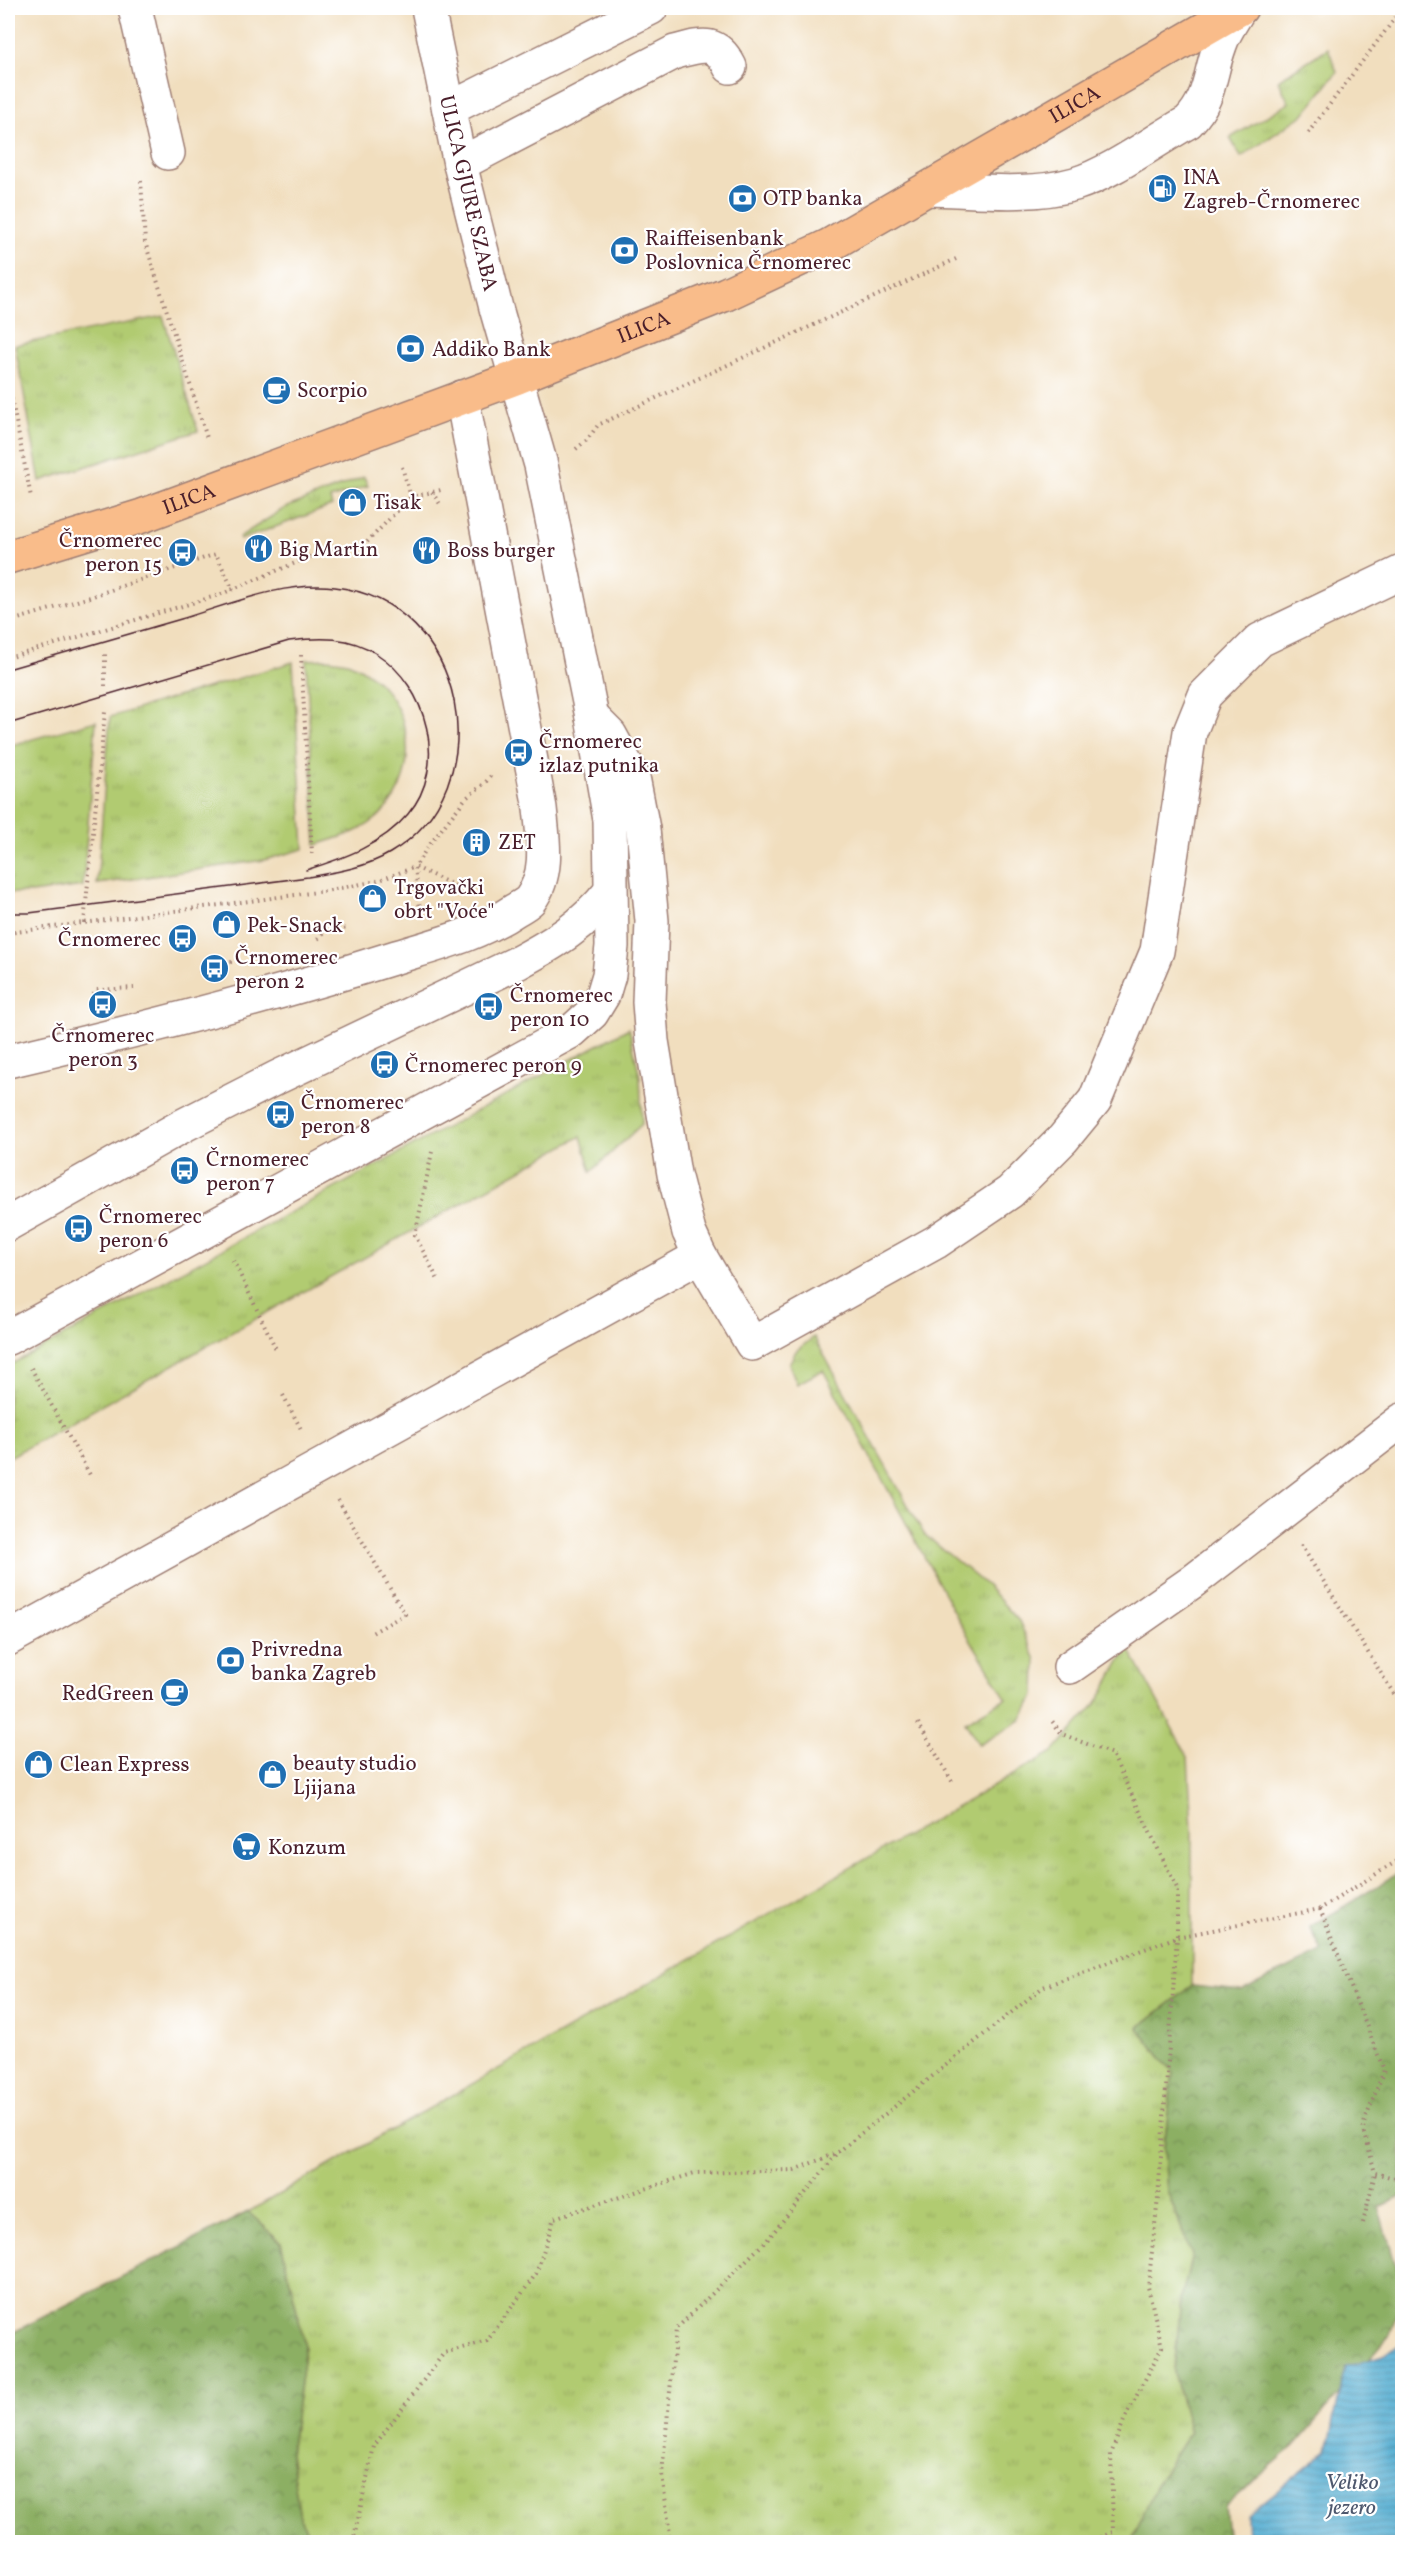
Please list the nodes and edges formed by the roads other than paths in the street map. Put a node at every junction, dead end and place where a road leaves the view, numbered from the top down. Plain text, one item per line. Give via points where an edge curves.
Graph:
1 (135, 8) edge
2 (428, 8) edge
3 (651, 8) edge
4 (1240, 8) edge
5 (730, 67) dead end
6 (449, 109) junction
7 (168, 153) road end
8 (460, 164) junction
9 (929, 189) junction
10 (518, 377) junction
11 (462, 397) junction
12 (8, 557) edge
13 (1402, 572) edge
14 (592, 717) junction
15 (609, 892) junction
16 (8, 1061) edge
17 (8, 1224) edge
18 (695, 1244) junction
19 (8, 1338) edge
20 (1402, 1419) edge
21 (8, 1639) edge
22 (1070, 1667) dead end

1 - 7 street
2 - 6 street, ULICA GJURE SZABA
3 - 6 street
4 - 9 main road, ILICA
4 - 9 street via 1220,44 1200,110 1188,122 1140,150 1093,177 1041,191
5 - 8 street via 723,53 713,46 675,52
6 - 8 street, ULICA GJURE SZABA
8 - 10 street, ULICA GJURE SZABA via 496,308
9 - 10 main road, ILICA via 828,246 736,290
10 - 11 main road, ILICA
10 - 14 street, ULICA GJURE SZABA via 542,465
11 - 12 main road, ILICA via 142,516
11 - 16 street via 540,808 545,859 539,884 528,902 470,934 342,974 223,1009
13 - 18 street via 1260,640 1205,695 1190,732 1157,951 1095,1100 1010,1192 936,1242 752,1344
14 - 15 street, ULICA GJURE SZABA via 610,820
14 - 18 street via 610,735 633,777 643,829 652,921 652,1041 674,1174
15 - 17 street via 592,914 540,951 256,1088
15 - 19 street, ULICA GJURE SZABA via 609,975 592,1013 572,1030
18 - 21 street via 346,1450
20 - 22 street via 1192,1582

